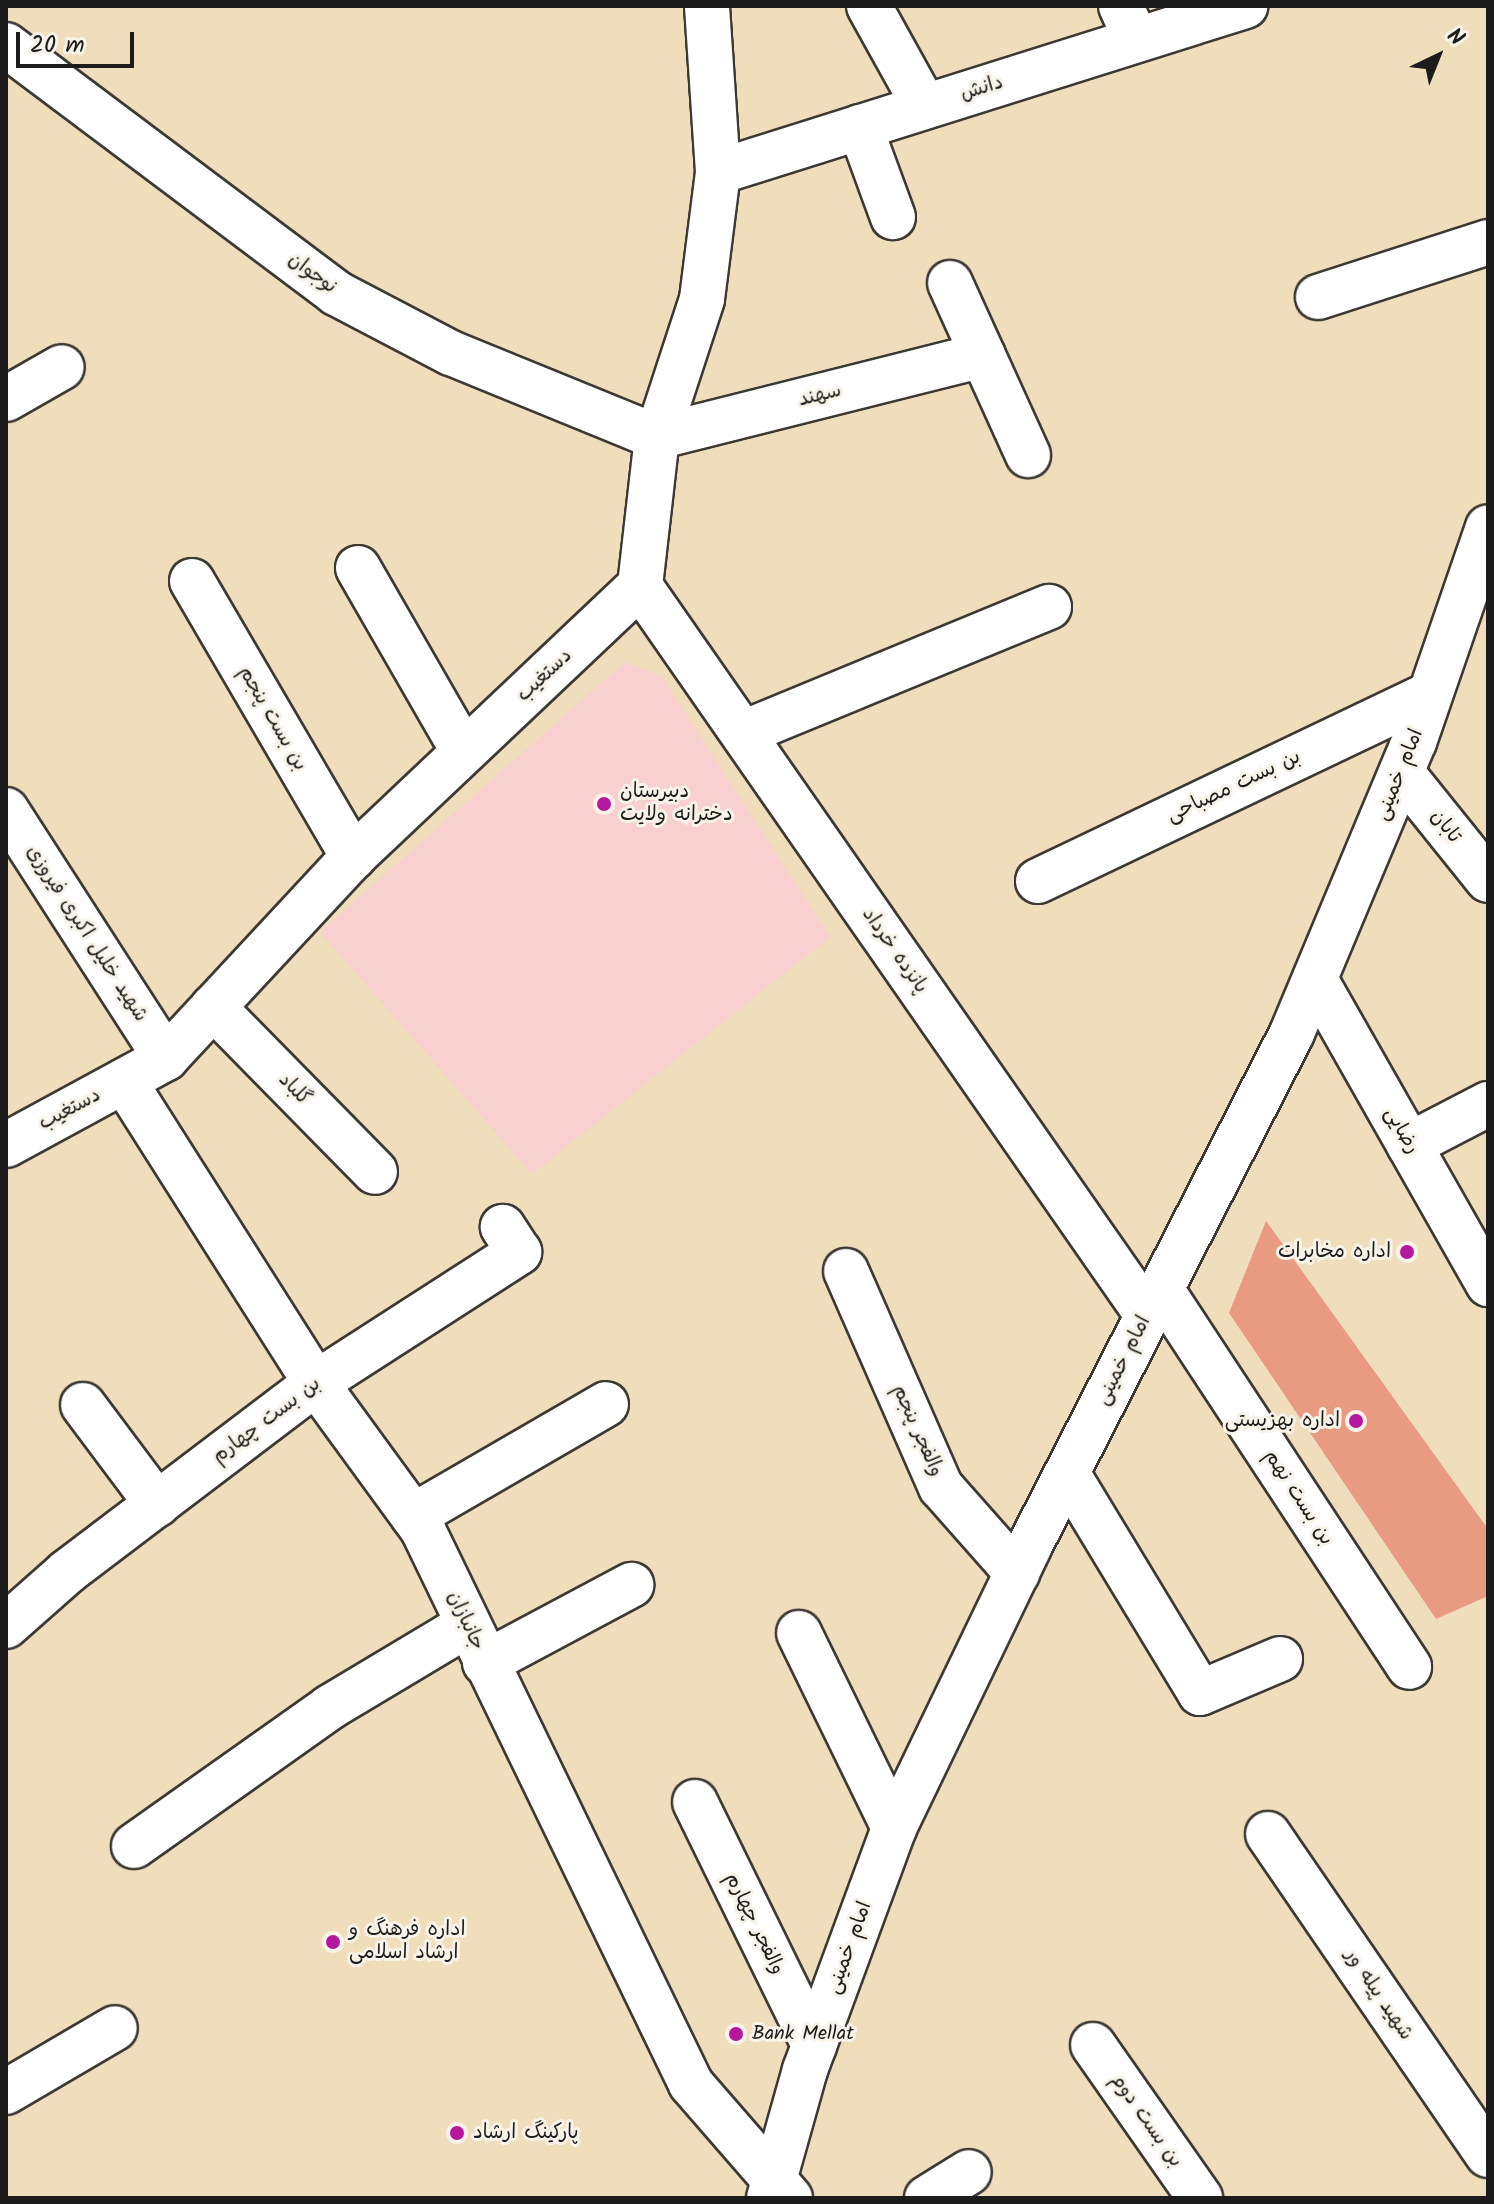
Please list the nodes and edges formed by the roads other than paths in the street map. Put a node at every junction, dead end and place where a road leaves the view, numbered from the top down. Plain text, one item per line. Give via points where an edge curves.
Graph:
1 (707, 6) edge
2 (869, 6) edge
3 (1245, 6) edge
4 (1129, 23) edge
5 (6, 45) edge
6 (925, 107) junction
7 (860, 127) junction
8 (718, 172) junction
9 (893, 217) dead end
10 (1488, 242) edge
11 (950, 283) dead end
12 (1318, 297) dead end
13 (983, 355) junction
14 (62, 367) dead end
15 (6, 399) edge
16 (657, 437) junction
17 (1028, 455) dead end
18 (1488, 527) edge
19 (358, 568) dead end
20 (192, 581) dead end
21 (640, 586) junction
22 (1049, 607) dead end
23 (1430, 694) junction
24 (743, 733) junction
25 (464, 752) junction
26 (1402, 773) junction
27 (6, 810) edge
28 (353, 857) junction
29 (1488, 880) edge
30 (1038, 881) dead end
31 (1315, 979) junction
32 (213, 1007) junction
33 (166, 1058) junction
34 (124, 1081) junction
35 (1488, 1104) edge
36 (9, 1137) edge
37 (1409, 1145) junction
38 (375, 1172) dead end
39 (503, 1227) dead end
40 (846, 1271) dead end
41 (1488, 1284) edge
42 (1154, 1302) junction
43 (316, 1383) junction
44 (606, 1404) dead end
45 (83, 1405) dead end
46 (1067, 1473) junction
47 (157, 1504) junction
48 (413, 1516) junction
49 (1017, 1573) junction
50 (631, 1585) dead end
51 (6, 1626) edge
52 (799, 1633) dead end
53 (476, 1644) junction
54 (1280, 1659) dead end
55 (1409, 1667) dead end
56 (695, 1802) dead end
57 (894, 1828) junction
58 (1268, 1834) dead end
59 (134, 1846) dead end
60 (115, 2028) dead end
61 (814, 2045) junction
62 (1093, 2045) dead end
63 (6, 2092) edge
64 (1488, 2155) edge
65 (969, 2172) dead end
66 (778, 2191) edge
67 (927, 2198) edge
68 (1200, 2198) edge

1 - 8 street
2 - 6 street
3 - 4 street, دانش
4 - 6 street, دانش
5 - 16 street, نوجوان via 336,293 451,353
6 - 7 street, دانش
7 - 8 street, دانش
7 - 9 street
8 - 16 street via 702,299
10 - 12 street
11 - 13 street
13 - 16 street, سهند
13 - 17 street
14 - 15 street
16 - 21 street
18 - 23 street, امام خمینی
19 - 25 street
20 - 28 street, بن بست پنجم
21 - 24 street, پانزده خرداد
21 - 25 street, دستغیب
22 - 24 street
23 - 26 street, امام خمینی
23 - 30 street, بن بست مصباحی
24 - 42 street, پانزده خرداد
25 - 28 street, دستغیب
26 - 29 street, تابان
26 - 31 street, امام خمینی
27 - 33 street, شهید خلیل اکبری فیروزی
28 - 32 street, دستغیب
31 - 37 street, رضایی
31 - 42 street, امام خمینی
32 - 33 street, دستغیب
32 - 38 street, گلباد
33 - 34 street, دستغیب
34 - 36 street, دستغیب
34 - 43 street, جانبازان
35 - 37 street
37 - 41 street, رضایی
39 - 43 street, بن بست چهارم via 519,1252
40 - 49 street, والفجر پنجم via 941,1487
42 - 46 street, امام خمینی
42 - 55 street, بن بست نهم
43 - 47 street, بن بست چهارم
43 - 48 street, جانبازان
44 - 48 street
45 - 47 street
46 - 49 street, امام خمینی
46 - 54 street via 1200,1693
47 - 51 street, بن بست چهارم
48 - 53 street, جانبازان
49 - 57 street, امام خمینی
50 - 53 street
52 - 57 street
53 - 59 street via 330,1707
53 - 66 street, جانبازان via 691,2084
56 - 61 street, والفجر چهارم
57 - 61 street, امام خمینی
58 - 64 street, شهید پیله ور
60 - 63 street
61 - 66 street, امام خمینی
62 - 68 street, بن بست دوم
65 - 67 street

